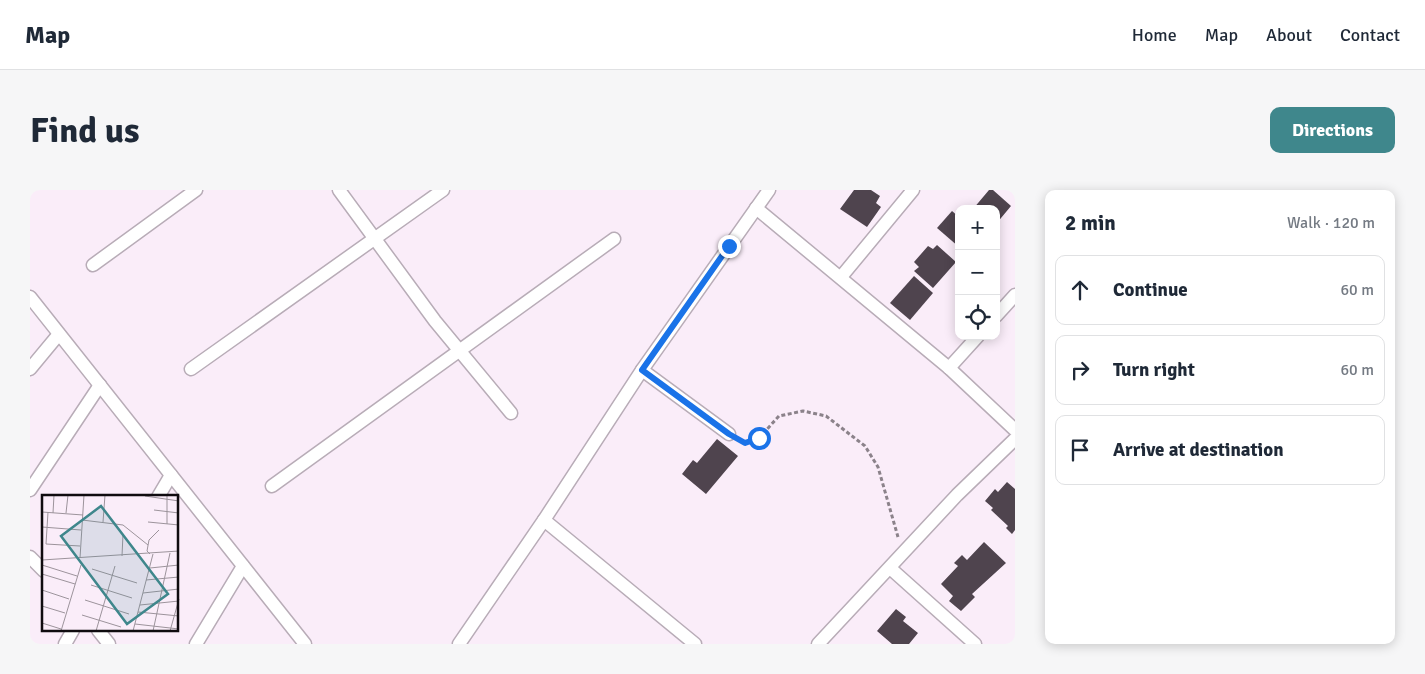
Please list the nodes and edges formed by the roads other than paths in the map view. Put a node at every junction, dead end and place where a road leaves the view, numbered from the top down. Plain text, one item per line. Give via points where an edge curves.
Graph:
1 (196, 190) edge
2 (339, 190) edge
3 (443, 190) edge
4 (769, 190) edge
5 (913, 190) edge
6 (756, 208) junction
7 (375, 239) junction
8 (614, 239) dead end
9 (93, 265) dead end
10 (841, 277) junction
11 (1015, 295) edge
12 (30, 297) edge
13 (1000, 312) edge
14 (59, 334) junction
15 (974, 340) edge
16 (460, 350) junction
17 (949, 368) junction
18 (30, 369) edge
19 (192, 369) dead end
20 (642, 370) junction
21 (100, 385) junction
22 (511, 413) dead end
23 (1015, 430) edge
24 (729, 434) road end
25 (1015, 438) edge
26 (171, 475) junction
27 (272, 486) dead end
28 (30, 490) edge
29 (159, 495) edge
30 (544, 520) junction
31 (30, 557) edge
32 (243, 566) junction
33 (890, 568) junction
34 (42, 569) edge
35 (72, 632) edge
36 (99, 632) edge
37 (462, 642) edge
38 (65, 644) edge
39 (108, 644) edge
40 (196, 644) edge
41 (305, 644) edge
42 (695, 644) edge
43 (818, 644) edge
44 (975, 644) edge

1 - 9 street
2 - 7 street
3 - 7 street
4 - 6 street
5 - 10 street
6 - 10 street
6 - 20 street
7 - 16 street
7 - 19 street
8 - 16 street
10 - 17 street
11 - 13 street
12 - 14 street
14 - 18 street
14 - 21 street
15 - 17 street
16 - 22 street
16 - 27 street
17 - 23 street
20 - 24 street
20 - 30 street
21 - 26 street
21 - 28 street
25 - 33 street via 956,495
26 - 29 street
26 - 32 street
30 - 37 street
30 - 42 street
31 - 34 street
32 - 40 street
32 - 41 street
33 - 43 street
33 - 44 street
35 - 38 street
36 - 39 street

